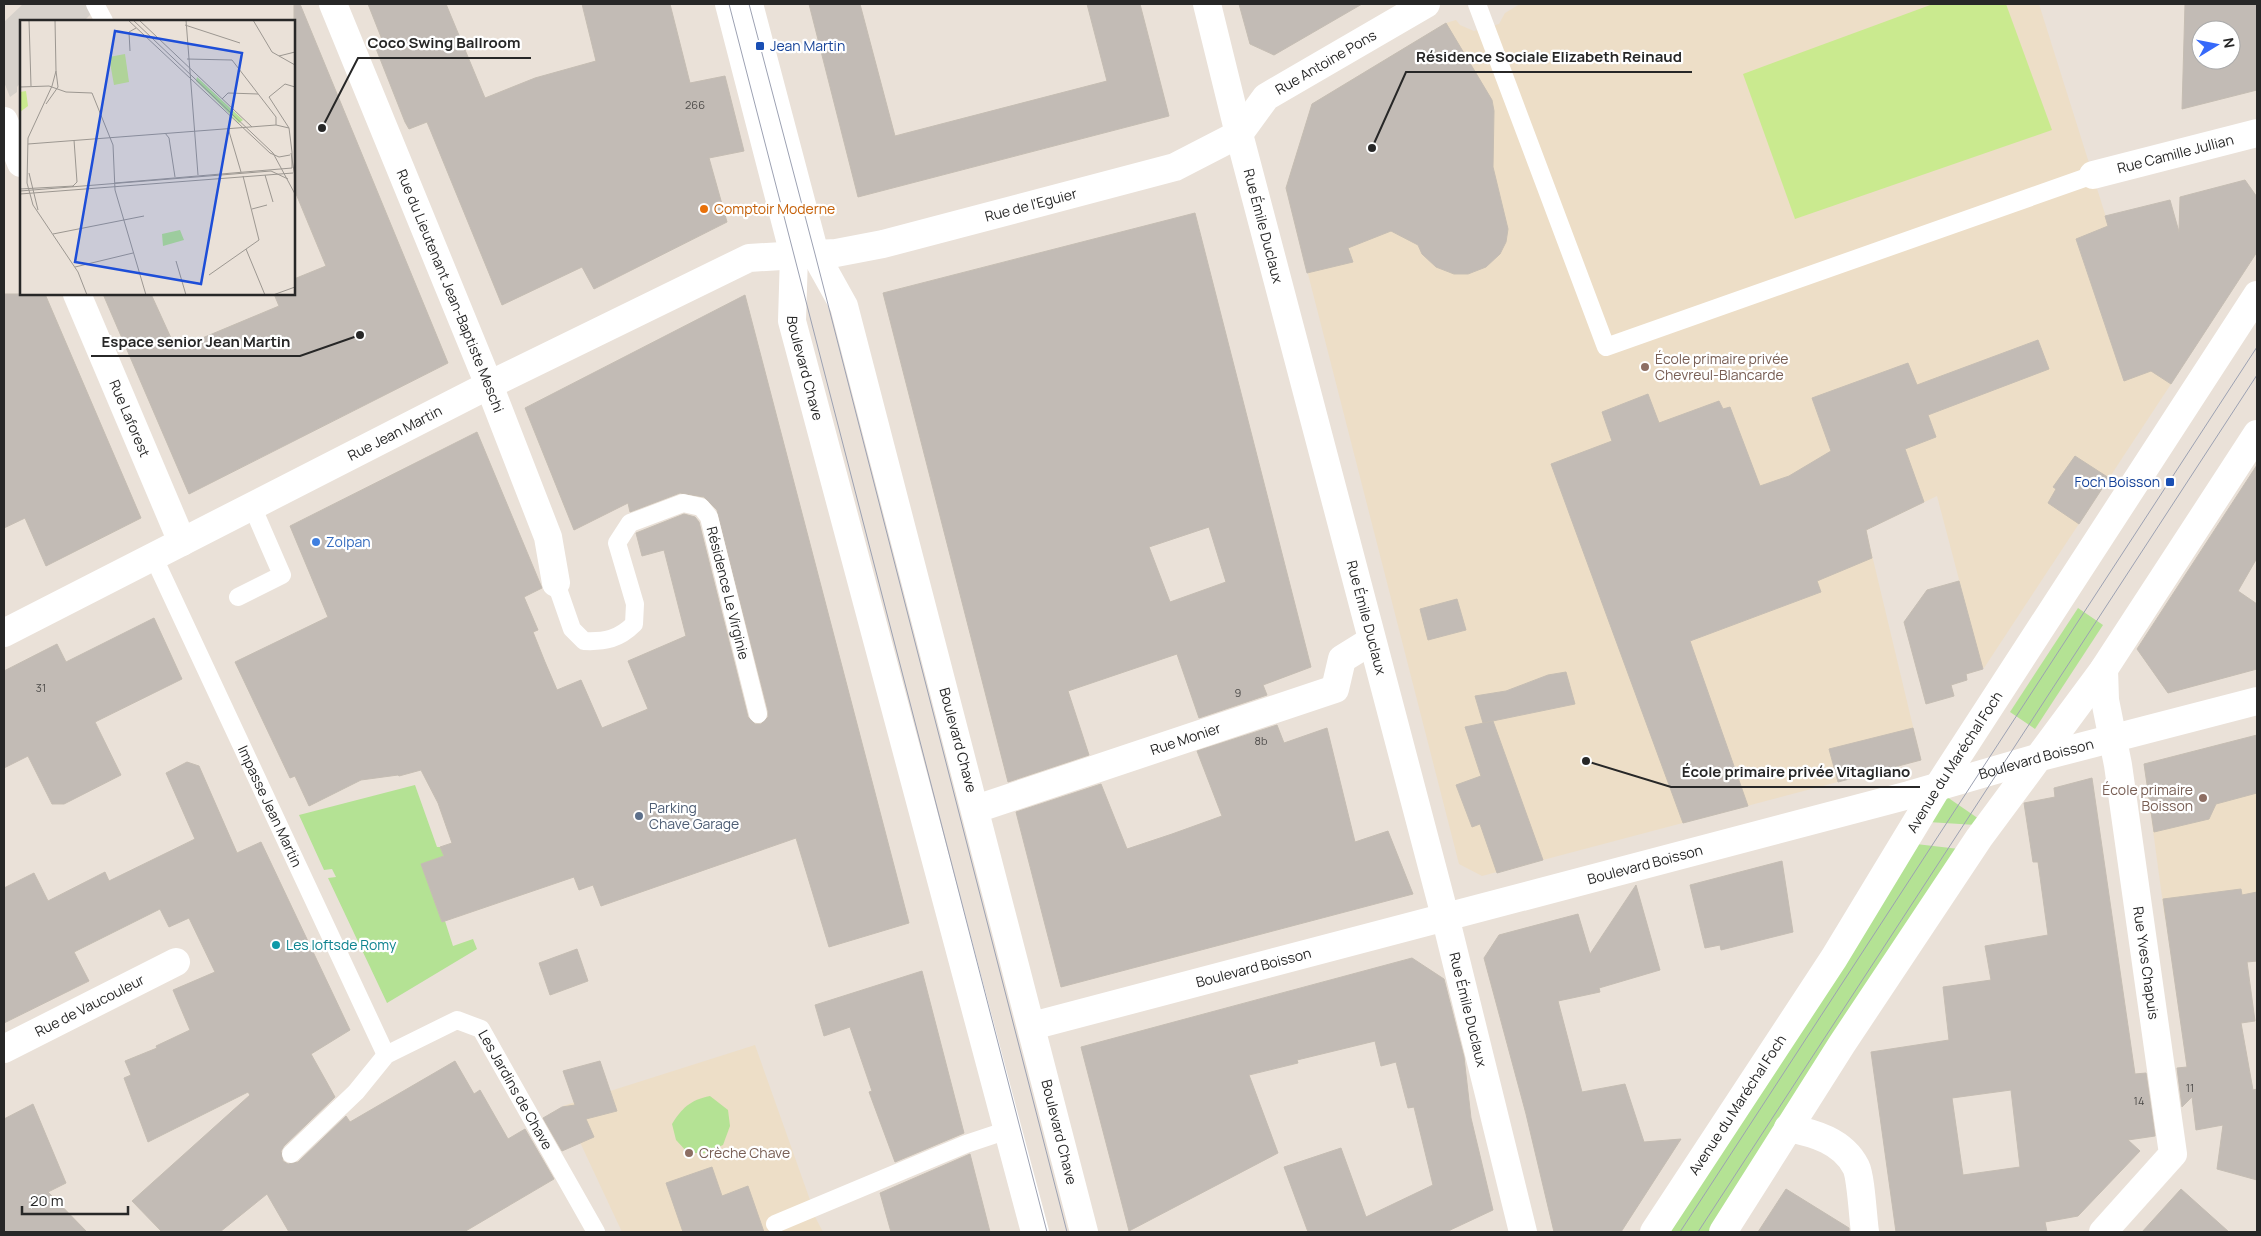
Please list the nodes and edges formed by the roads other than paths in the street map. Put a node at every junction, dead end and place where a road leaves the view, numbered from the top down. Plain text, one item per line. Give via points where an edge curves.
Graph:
1 (95, 4) edge
2 (333, 4) edge
3 (729, 4) edge
4 (749, 4) edge
5 (1207, 4) edge
6 (1426, 4) edge
7 (1477, 4) edge
8 (103, 20) edge
9 (4, 122) edge
10 (2257, 133) edge
11 (1239, 134) junction
12 (20, 161) edge
13 (2093, 175) joint
14 (805, 255) junction
15 (77, 295) edge
16 (2257, 295) edge
17 (489, 385) junction
18 (2257, 434) edge
19 (252, 506) junction
20 (182, 542) junction
21 (154, 558) junction
22 (556, 583) joint
23 (238, 597) dead end
24 (4, 633) edge
25 (1371, 641) junction
26 (2104, 669) junction
27 (2257, 701) edge
28 (758, 714) dead end
29 (2115, 740) junction
30 (2037, 758) junction
31 (1937, 788) junction
32 (976, 809) junction
33 (1445, 916) junction
34 (176, 962) dead end
35 (1032, 1026) junction
36 (4, 1048) edge
37 (386, 1055) junction
38 (1788, 1128) junction
39 (1008, 1130) junction
40 (291, 1154) dead end
41 (775, 1224) dead end
42 (1518, 1230) edge
43 (596, 1232) edge
44 (1035, 1232) edge
45 (1084, 1232) edge
46 (1654, 1232) edge
47 (1723, 1232) edge
48 (1865, 1232) edge
49 (2102, 1232) edge

1 - 8 lane
2 - 17 street, Rue du Lieutenant Jean-Baptiste Meschi
3 - 14 street, Boulevard Chave
4 - 14 street, Boulevard Chave
5 - 11 street, Rue Émile Duclaux
6 - 11 street, Rue Antoine Pons via 1266,97
7 - 13 lane via 1606,347
9 - 12 street
10 - 13 street, Rue Camille Jullian
11 - 14 street, Rue de l'Eguier via 1175,167 876,246
11 - 25 street, Rue Émile Duclaux
14 - 17 street, Rue Jean Martin via 749,258
14 - 32 street, Boulevard Chave via 844,306
14 - 39 street, Boulevard Chave via 792,321
15 - 20 street, Rue Laforest
16 - 31 street, Avenue du Maréchal Foch
17 - 19 street, Rue Jean Martin
17 - 22 street, Rue du Lieutenant Jean-Baptiste Meschi via 548,537
18 - 26 street
19 - 20 street, Rue Jean Martin
19 - 23 lane via 282,576
20 - 21 street, Rue Jean Martin
21 - 24 street, Rue Jean Martin
21 - 37 lane, Impasse Jean Martin
22 - 28 lane, Résidence Le Virginie via 572,629 584,641 603,642 624,634 634,624 636,604 617,544 630,523 683,503 701,507 709,517
25 - 32 street, Rue Monier via 1342,659 1335,689
25 - 33 street, Rue Émile Duclaux
26 - 29 street, Rue Yves Chapuis via 2105,700
26 - 30 street
27 - 29 street, Boulevard Boisson
29 - 30 street, Boulevard Boisson
29 - 49 street, Rue Yves Chapuis via 2173,1154
30 - 31 street, Boulevard Boisson
30 - 38 street via 1975,845
31 - 33 street, Boulevard Boisson
31 - 46 street, Avenue du Maréchal Foch via 1834,958
32 - 35 street, Boulevard Chave
33 - 35 street, Boulevard Boisson
33 - 42 street, Rue Émile Duclaux
34 - 36 street, Rue de Vaucouleur
35 - 45 street, Boulevard Chave
37 - 40 lane, Les Jardins de Chave via 356,1092
37 - 43 lane, Les Jardins de Chave via 457,1020 481,1029
38 - 47 street
38 - 48 street via 1818,1134 1841,1148 1856,1168
39 - 41 lane via 966,1144
39 - 44 street, Boulevard Chave

